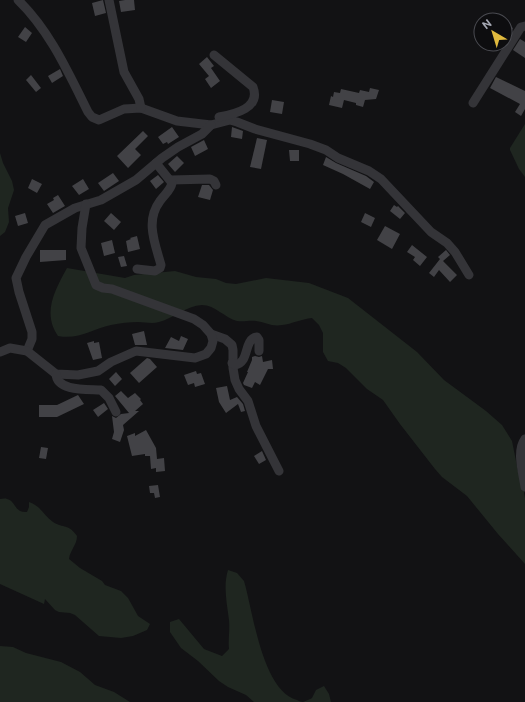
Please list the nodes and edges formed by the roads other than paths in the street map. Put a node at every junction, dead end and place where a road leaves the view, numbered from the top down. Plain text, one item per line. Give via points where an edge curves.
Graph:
1 (18, 0) edge
2 (109, 0) edge
3 (525, 26) edge
4 (214, 55) dead end
5 (473, 103) dead end
6 (141, 108) junction
7 (199, 124) junction
8 (211, 125) junction
9 (156, 163) junction
10 (171, 180) junction
11 (216, 185) dead end
12 (86, 204) junction
13 (137, 269) dead end
14 (469, 275) dead end
15 (211, 334) junction
16 (259, 350) dead end
17 (27, 351) junction
18 (0, 352) edge
19 (232, 363) junction
20 (56, 374) junction
21 (116, 412) dead end
22 (525, 439) edge
23 (279, 472) dead end
24 (525, 487) edge

1 - 6 street via 43,29 92,117 99,120 124,109
2 - 6 street via 124,72 139,99
3 - 5 street via 521,27
4 - 7 street via 253,87 254,98 244,110
6 - 7 street via 177,121
7 - 8 street
8 - 9 street via 202,134
8 - 14 street via 230,120 237,122 321,148 369,171 381,179 431,232 447,243
9 - 10 street
9 - 12 street via 136,180 100,200
10 - 11 street via 210,179
10 - 13 street via 172,186 158,202 152,221 151,230 160,268 155,271
12 - 15 street via 81,248 96,285 194,319
12 - 17 street via 45,225 16,278 32,332
15 - 19 street via 225,339 232,345
15 - 20 street via 211,348 206,354 194,358 136,351 98,371 78,375
16 - 19 street via 259,340 257,337 252,338 242,362 234,365
17 - 18 street via 10,348
17 - 20 street
19 - 23 street via 237,384 248,401 256,426
20 - 21 street via 56,378 67,386 101,390 109,398
22 - 24 street via 520,447

